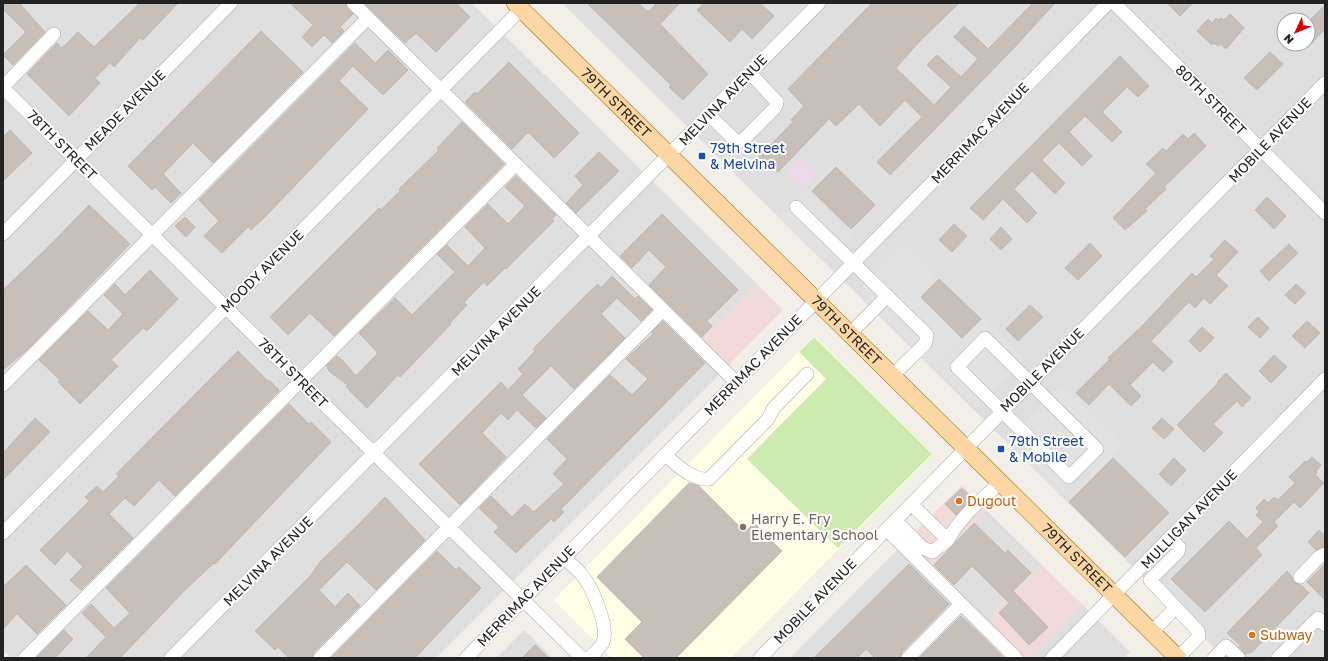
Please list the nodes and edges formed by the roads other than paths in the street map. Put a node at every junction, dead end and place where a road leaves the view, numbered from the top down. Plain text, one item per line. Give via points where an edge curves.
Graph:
1 (231, 3) edge
2 (353, 3) edge
3 (1108, 3) edge
4 (1114, 3) edge
5 (817, 4) edge
6 (518, 6) edge
7 (368, 18) junction
8 (54, 34) dead end
9 (750, 74) junction
10 (1325, 83) edge
11 (3, 87) edge
12 (441, 90) junction
13 (709, 115) junction
14 (1261, 149) junction
15 (669, 156) junction
16 (76, 159) junction
17 (516, 164) junction
18 (796, 207) dead end
19 (1325, 213) edge
20 (3, 234) edge
21 (152, 234) junction
22 (589, 237) junction
23 (854, 262) junction
24 (887, 296) junction
25 (816, 301) junction
26 (226, 307) junction
27 (664, 310) junction
28 (850, 334) junction
29 (807, 374) dead end
30 (892, 376) junction
31 (1325, 379) edge
32 (300, 380) junction
33 (736, 382) junction
34 (1031, 382) junction
35 (3, 385) edge
36 (1002, 411) junction
37 (966, 449) junction
38 (375, 454) junction
39 (665, 454) junction
40 (1000, 483) junction
41 (911, 504) junction
42 (890, 525) junction
43 (450, 527) junction
44 (3, 533) edge
45 (1170, 538) junction
46 (948, 540) junction
47 (1325, 554) edge
48 (564, 558) junction
49 (1300, 577) dead end
50 (1114, 595) junction
51 (523, 600) junction
52 (962, 604) junction
53 (1175, 608) junction
54 (1325, 625) edge
55 (1152, 632) junction
56 (25, 658) edge
57 (171, 658) edge
58 (320, 658) edge
59 (466, 658) edge
60 (582, 658) edge
61 (589, 658) edge
62 (760, 658) edge
63 (908, 658) edge
64 (1016, 658) edge
65 (1052, 658) edge
66 (1178, 658) edge
67 (1214, 658) edge
68 (1239, 658) edge
69 (1278, 658) edge

1 - 16 street, MEADE AVENUE
2 - 7 street
3 - 23 street, MERRIMAC AVENUE
4 - 14 street, 80TH STREET
5 - 9 street, MELVINA AVENUE
6 - 12 street, MOODY AVENUE
6 - 15 main road, 79TH STREET
7 - 12 street
7 - 21 street
8 - 11 street
9 - 13 street, MELVINA AVENUE
9 - 13 street via 777,102 775,108 742,141 736,141
10 - 14 street, MOBILE AVENUE
11 - 16 street, 78TH STREET
12 - 17 street
12 - 26 street, MOODY AVENUE
13 - 15 street, MELVINA AVENUE
14 - 19 street, 80TH STREET
14 - 34 street, MOBILE AVENUE
15 - 22 street, MELVINA AVENUE
15 - 25 main road, 79TH STREET
16 - 20 street, MEADE AVENUE
16 - 21 street, 78TH STREET
17 - 22 street
17 - 32 street
18 - 23 street
21 - 26 street, 78TH STREET
21 - 35 street
22 - 27 street
22 - 38 street, MELVINA AVENUE
23 - 24 street
23 - 25 street, MERRIMAC AVENUE
24 - 28 street
24 - 30 street via 927,335 925,344
25 - 28 main road, 79TH STREET
25 - 33 street, MERRIMAC AVENUE
26 - 32 street, 78TH STREET
26 - 44 street, MOODY AVENUE
27 - 33 street
27 - 43 street
28 - 30 main road, 79TH STREET
29 - 39 street via 773,409 768,419 709,479 702,480 680,468
30 - 37 main road, 79TH STREET
31 - 45 street, MULLIGAN AVENUE
32 - 38 street, 78TH STREET
32 - 56 street
33 - 39 street, MERRIMAC AVENUE
34 - 36 street, MOBILE AVENUE
34 - 36 street via 985,338 957,367
34 - 36 street via 1096,449 1069,477
36 - 37 street, MOBILE AVENUE
37 - 40 main road, 79TH STREET
37 - 41 street, MOBILE AVENUE
38 - 43 street, 78TH STREET
38 - 57 street, MELVINA AVENUE
39 - 48 street, MERRIMAC AVENUE
40 - 46 street via 976,504
40 - 50 main road, 79TH STREET
41 - 42 street, MOBILE AVENUE
41 - 46 street
42 - 46 street via 932,552
42 - 52 street
42 - 62 street, MOBILE AVENUE
43 - 51 street, 78TH STREET
43 - 58 street
45 - 50 street, MULLIGAN AVENUE
45 - 53 street via 1179,547 1178,552 1150,580
47 - 49 street
48 - 51 street, MERRIMAC AVENUE
48 - 61 street via 582,575 594,594 606,630 603,644
50 - 55 main road, 79TH STREET
50 - 65 street, MULLIGAN AVENUE
51 - 59 street, MERRIMAC AVENUE
51 - 60 street, 78TH STREET
52 - 63 street
52 - 64 street
53 - 55 street
53 - 66 street via 1198,631 1199,636
54 - 69 street via 1318,618
55 - 66 main road, 79TH STREET
67 - 68 street via 1226,646

